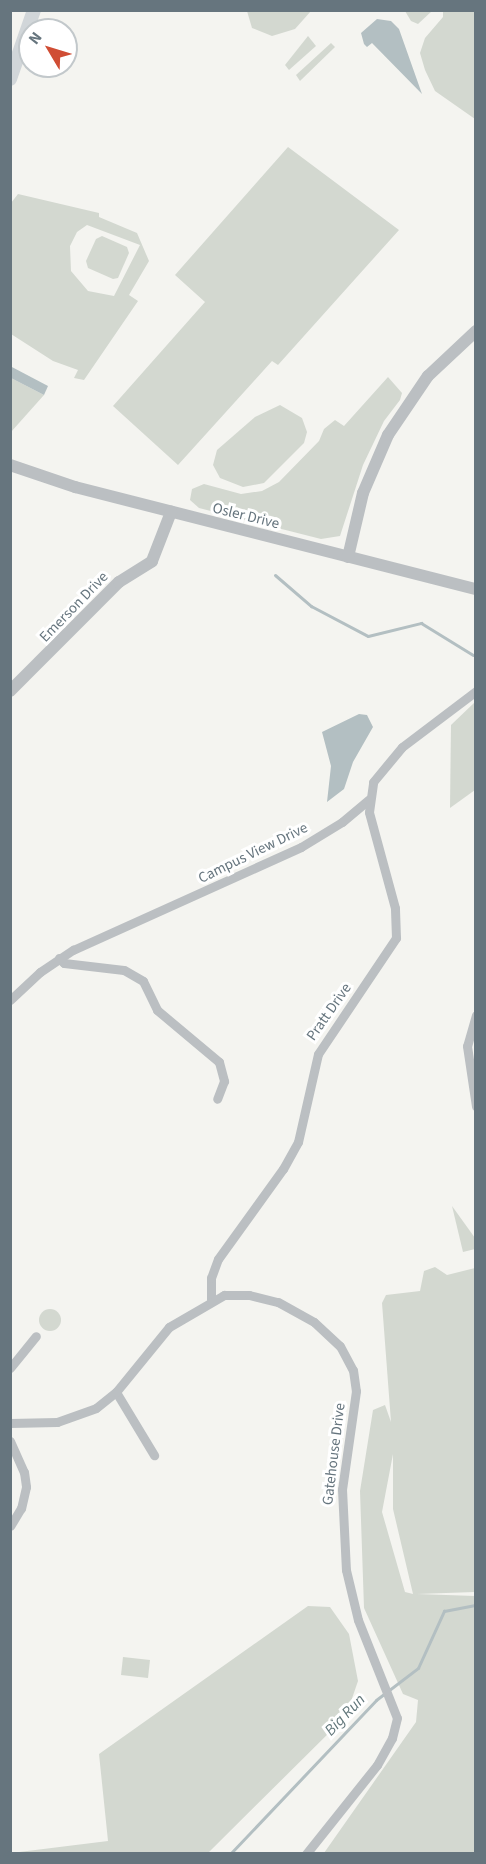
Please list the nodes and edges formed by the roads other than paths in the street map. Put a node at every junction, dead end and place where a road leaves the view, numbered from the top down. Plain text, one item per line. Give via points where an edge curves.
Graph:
1 (34, 10) edge
2 (10, 79) edge
3 (476, 331) edge
4 (10, 465) edge
5 (171, 512) junction
6 (348, 557) junction
7 (476, 590) edge
8 (10, 691) edge
9 (476, 691) edge
10 (369, 799) junction
11 (59, 958) junction
12 (10, 1000) edge
13 (476, 1015) edge
14 (217, 1099) dead end
15 (476, 1106) edge
16 (212, 1299) junction
17 (36, 1336) dead end
18 (10, 1368) edge
19 (116, 1392) junction
20 (10, 1423) edge
21 (10, 1441) edge
22 (154, 1455) dead end
23 (10, 1526) edge
24 (306, 1854) edge

1 - 2 main road
3 - 6 street via 428,375 388,435 363,493
4 - 5 street, Osler Drive via 75,488
5 - 6 street, Osler Drive
5 - 8 street, Emerson Drive via 152,561 119,582
6 - 7 street, Osler Drive
9 - 10 street, Campus View Drive via 390,758 377,774
10 - 11 street, Campus View Drive via 333,829 301,848
10 - 16 street, Pratt Drive via 394,908 396,938 318,1054 298,1142 218,1259 211,1278
11 - 12 street, Campus View Drive
11 - 14 street via 64,963 124,970 143,981 157,1010 219,1062 224,1081
13 - 15 street via 467,1046
16 - 19 street, Gatehouse Drive via 162,1333
16 - 24 street, Gatehouse Drive via 249,1295 286,1306 328,1332 349,1361 356,1401 342,1489 344,1557 355,1610 393,1701 396,1724 383,1755
17 - 18 street
19 - 20 street, Gatehouse Drive via 96,1408 69,1420
19 - 22 street
21 - 23 street via 24,1472 26,1487 21,1508

